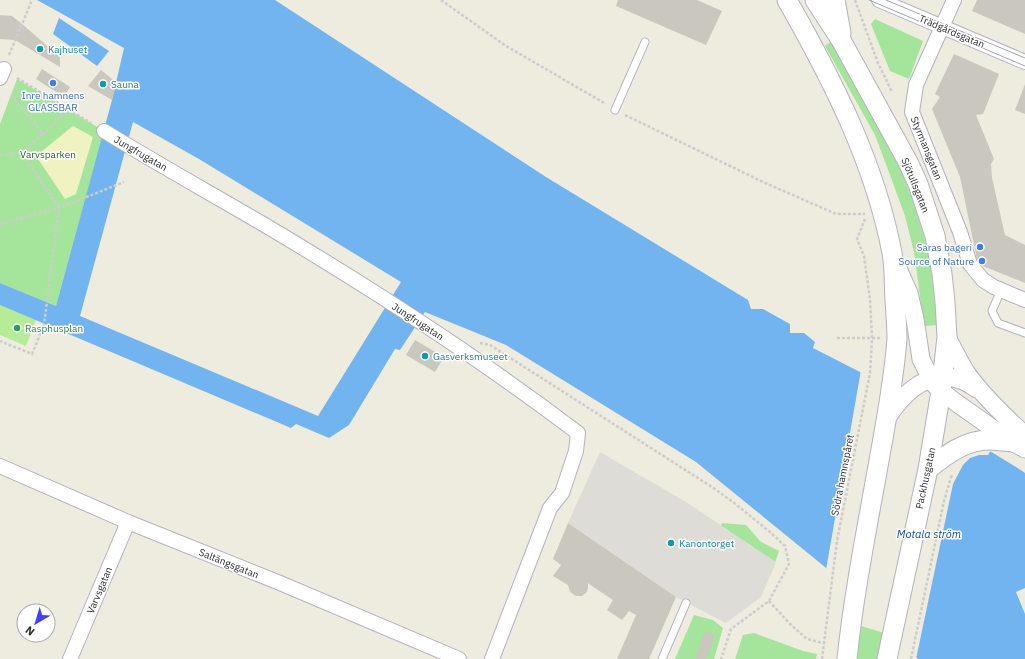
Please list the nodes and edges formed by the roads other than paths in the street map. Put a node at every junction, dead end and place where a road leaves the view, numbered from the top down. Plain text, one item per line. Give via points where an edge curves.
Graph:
1 (786, 0) edge
2 (815, 0) edge
3 (835, 0) edge
4 (879, 0) edge
5 (954, 0) edge
6 (942, 27) junction
7 (841, 40) junction
8 (645, 42) dead end
9 (1025, 62) edge
10 (615, 110) road end
11 (104, 131) road end
12 (892, 254) junction
13 (1001, 290) junction
14 (1025, 300) edge
15 (1025, 333) edge
16 (947, 337) junction
17 (938, 382) junction
18 (898, 390) junction
19 (983, 394) junction
20 (1020, 442) edge
21 (0, 466) edge
22 (928, 469) junction
23 (128, 522) junction
24 (686, 603) dead end
25 (70, 659) edge
26 (459, 659) edge
27 (492, 659) edge
28 (662, 659) edge
29 (847, 659) edge
30 (887, 659) edge

1 - 12 main road via 820,59 846,112 878,198
2 - 7 main road, Sjötullsgatan
3 - 7 main road
4 - 6 street, Trädgårdsgatan
5 - 6 street, Styrmansgatan
6 - 9 street, Trädgårdsgatan
6 - 13 street, Styrmansgatan via 916,85 912,112 960,232 970,264 983,280
7 - 16 main road, Sjötullsgatan via 918,184 934,236 942,274
8 - 10 lane
11 - 27 street, Jungfrugatan via 264,224 419,321 517,387 578,433 576,451 562,493 550,508
12 - 17 street via 909,293 921,358
12 - 18 main road
13 - 14 street
13 - 15 lane via 992,311 998,323
16 - 17 main road, Sjötullsgatan
16 - 19 street via 966,371
17 - 18 street
17 - 19 street via 964,381
17 - 20 street
17 - 22 main road, Packhusgatan via 937,414
18 - 29 main road via 887,418 854,602
19 - 20 street
20 - 22 main road via 980,441 953,450
21 - 23 street, Saltängsgatan
22 - 30 main road, Packhusgatan
23 - 25 street, Varvsgatan
23 - 26 street, Saltängsgatan
24 - 28 lane

